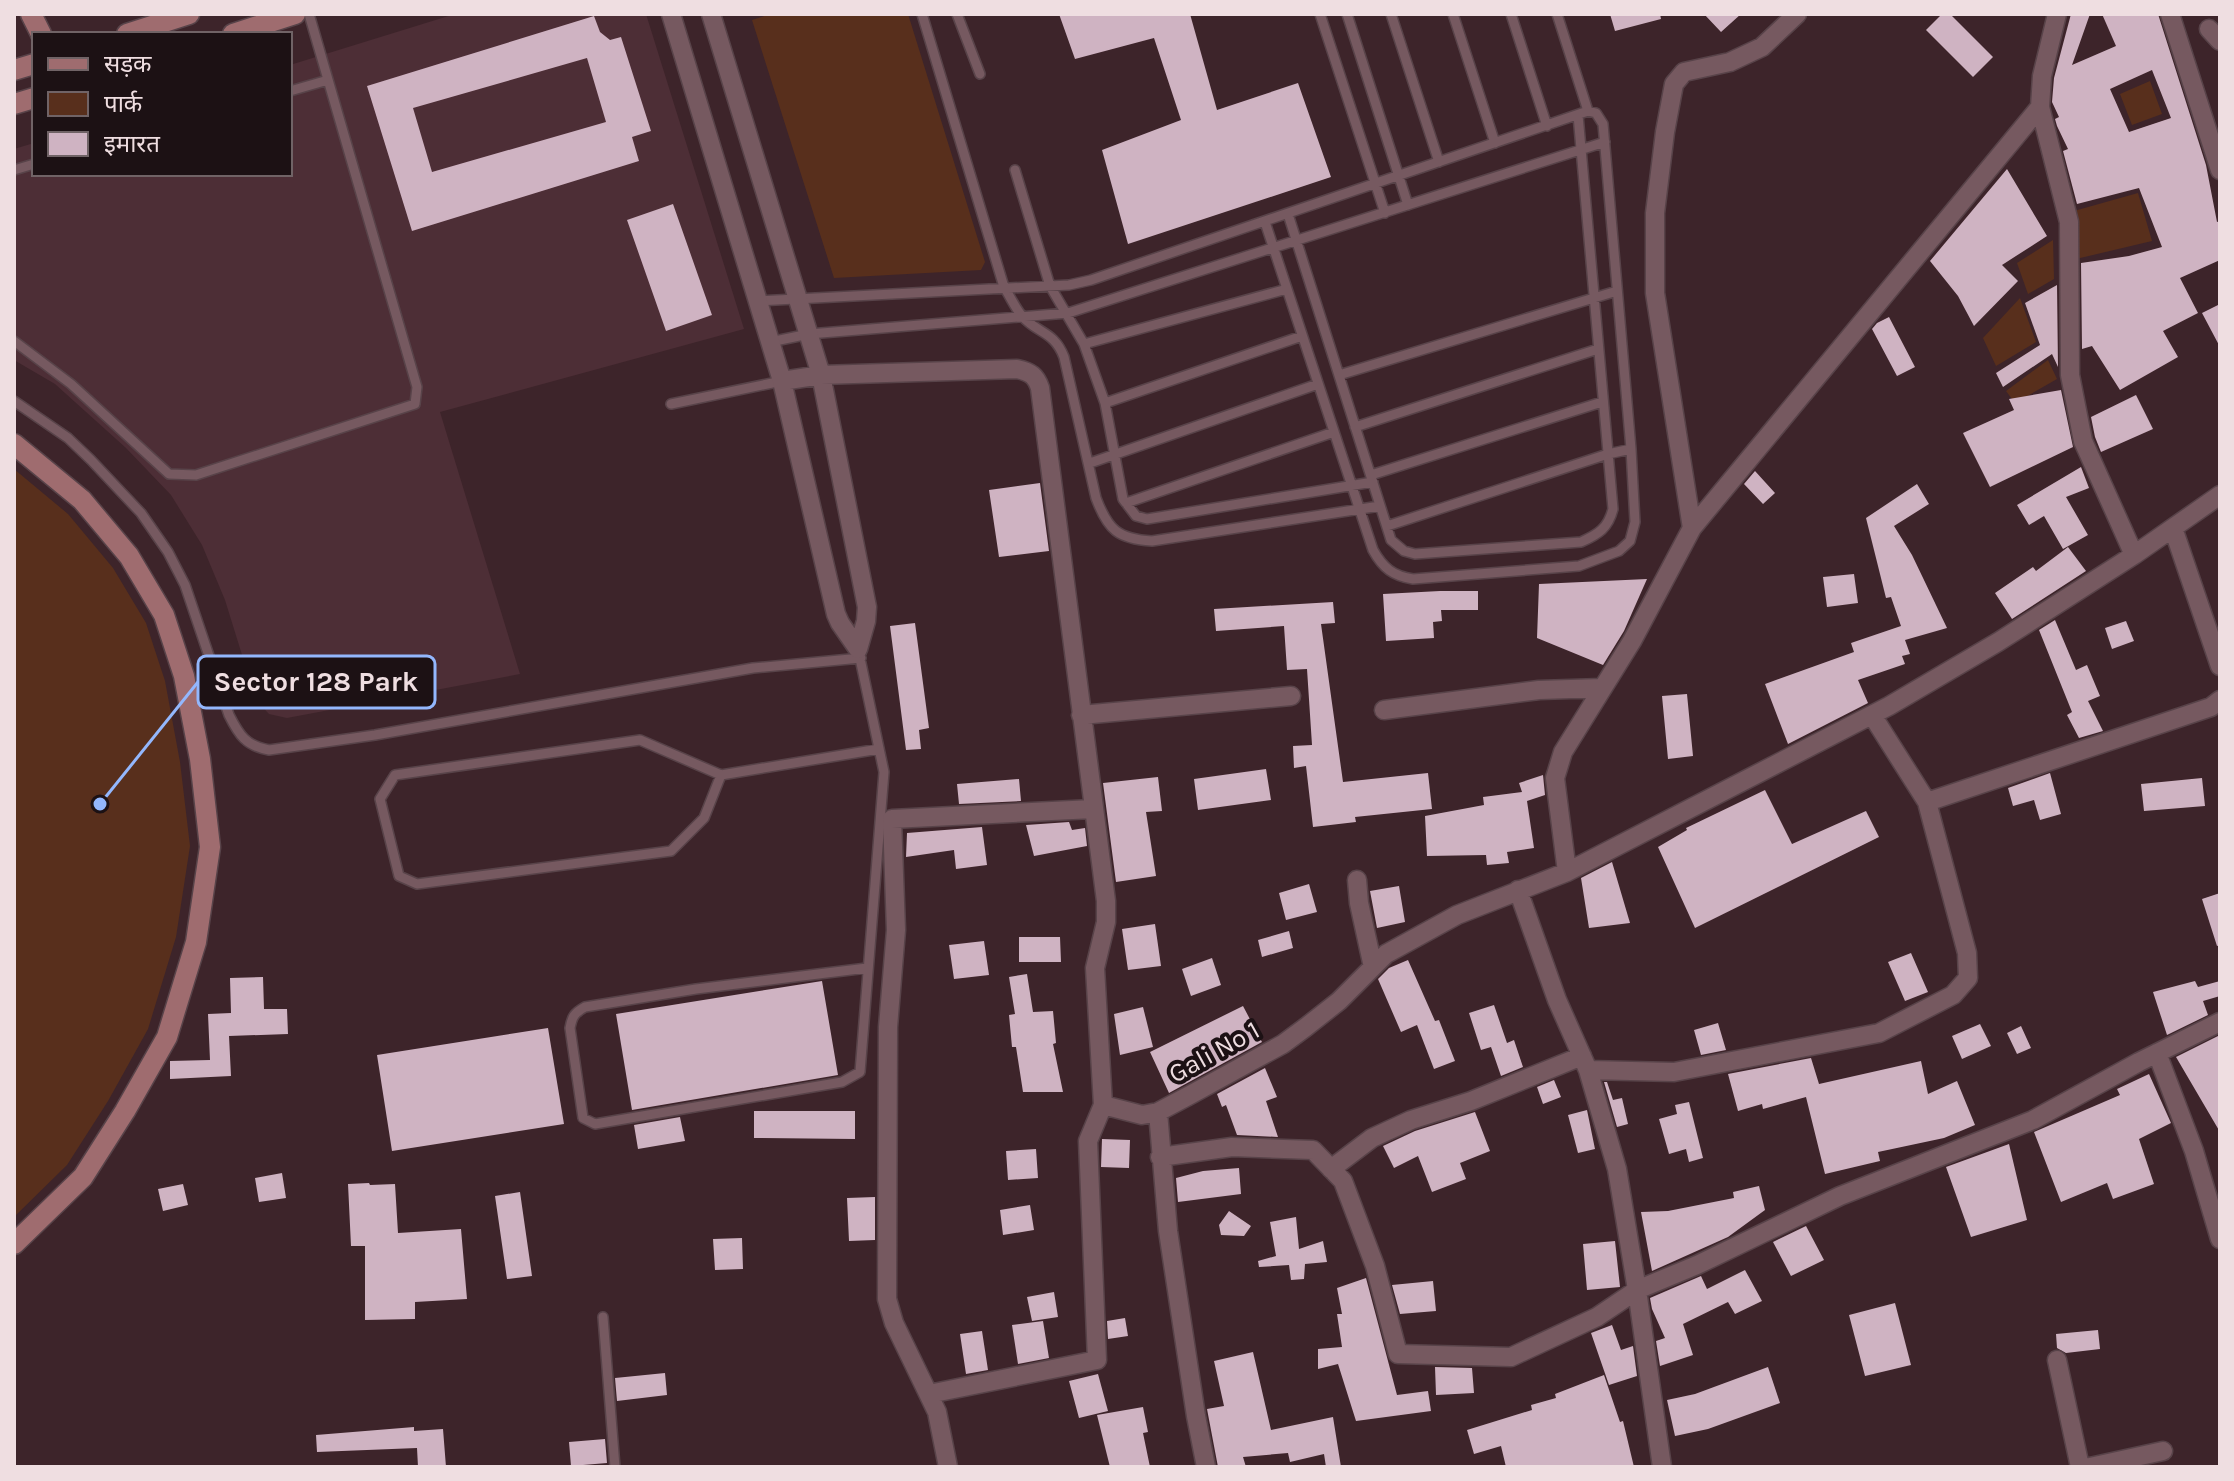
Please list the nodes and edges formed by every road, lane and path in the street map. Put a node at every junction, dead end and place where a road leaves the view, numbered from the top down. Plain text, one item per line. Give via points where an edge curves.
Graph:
1 (31, 14) edge
2 (189, 14) edge
3 (295, 14) edge
4 (309, 14) edge
5 (671, 14) edge
6 (922, 14) edge
7 (957, 14) edge
8 (1320, 14) edge
9 (1347, 14) edge
10 (1391, 14) edge
11 (1453, 14) edge
12 (1511, 14) edge
13 (1557, 14) edge
14 (1797, 14) edge
15 (2057, 14) edge
16 (2170, 14) edge
17 (716, 15) edge
18 (40, 32) edge
19 (133, 32) edge
20 (239, 32) edge
21 (980, 74) dead end
22 (328, 80) junction
23 (292, 90) edge
24 (2041, 111) junction
25 (1583, 113) junction
26 (1547, 126) junction
27 (1605, 142) junction
28 (1495, 143) junction
29 (1581, 148) junction
30 (1439, 162) junction
31 (1015, 170) dead end
32 (2220, 170) edge
33 (1399, 176) junction
34 (1375, 184) junction
35 (1408, 205) junction
36 (1385, 213) junction
37 (1288, 214) junction
38 (1265, 222) junction
39 (1297, 242) junction
40 (1273, 249) junction
41 (1050, 286) junction
42 (1004, 287) junction
43 (1287, 289) junction
44 (1617, 291) junction
45 (798, 299) junction
46 (1593, 299) junction
47 (757, 301) junction
48 (1068, 313) junction
49 (1022, 316) junction
50 (809, 334) junction
51 (1302, 336) junction
52 (14, 341) edge
53 (770, 342) junction
54 (1084, 344) junction
55 (1598, 349) junction
56 (821, 375) junction
57 (1339, 375) junction
58 (782, 381) junction
59 (1318, 384) junction
60 (14, 401) edge
61 (1602, 402) junction
62 (1105, 403) junction
63 (671, 404) dead end
64 (1355, 427) junction
65 (1334, 432) junction
66 (14, 444) edge
67 (1631, 449) junction
68 (1114, 454) junction
69 (1608, 454) junction
70 (1090, 463) junction
71 (1372, 479) junction
72 (1352, 485) junction
73 (2220, 495) edge
74 (1126, 503) junction
75 (1380, 506) junction
76 (1360, 509) junction
77 (1387, 526) junction
78 (1692, 528) junction
79 (2173, 528) junction
80 (2134, 555) junction
81 (859, 654) junction
82 (2220, 666) edge
83 (1602, 688) junction
84 (1291, 696) dead end
85 (2220, 700) edge
86 (1384, 710) dead end
87 (1081, 715) junction
88 (1872, 715) junction
89 (879, 749) junction
90 (721, 775) junction
91 (1927, 802) junction
92 (1093, 809) junction
93 (1567, 872) junction
94 (1357, 880) dead end
95 (1518, 890) junction
96 (1373, 967) junction
97 (867, 968) junction
98 (2220, 1022) edge
99 (2157, 1053) junction
100 (1585, 1063) junction
101 (1103, 1105) junction
102 (1158, 1112) junction
103 (1160, 1157) junction
104 (1331, 1169) junction
105 (2220, 1239) edge
106 (14, 1244) edge
107 (1637, 1290) junction
108 (603, 1317) dead end
109 (2057, 1360) dead end
110 (929, 1394) junction
111 (2163, 1451) dead end
112 (615, 1467) edge
113 (948, 1467) edge
114 (1206, 1467) edge
115 (1662, 1467) edge
116 (2080, 1467) edge
117 (2090, 1467) edge

1 - 18 main road
2 - 19 main road
3 - 20 main road
4 - 22 lane
5 - 47 street
6 - 42 lane
7 - 21 lane
8 - 34 lane
9 - 33 lane
10 - 30 lane
11 - 28 lane
12 - 26 lane
13 - 25 lane
14 - 78 street via 1744,57 1684,72 1674,84 1669,108 1655,213 1655,293
15 - 24 street via 2042,76
16 - 32 street
17 - 45 street
22 - 23 lane
22 - 52 lane via 417,387 415,404 196,475 169,474 71,384
24 - 78 street
24 - 80 street via 2069,222 2068,338 2075,414
25 - 26 lane
25 - 27 lane via 1601,118
25 - 29 lane
26 - 28 lane
27 - 29 lane
27 - 44 lane
28 - 30 lane
29 - 35 lane
29 - 46 lane
30 - 33 lane
31 - 41 lane
33 - 34 lane
33 - 35 lane
34 - 36 lane
34 - 37 lane
35 - 36 lane
36 - 39 lane
37 - 38 lane
37 - 39 lane
38 - 40 lane
38 - 41 lane via 1091,280
39 - 40 lane
39 - 57 lane
40 - 43 lane
40 - 48 lane
41 - 42 lane
41 - 48 lane
42 - 45 lane
42 - 49 lane
43 - 51 lane
43 - 54 lane
44 - 46 lane
44 - 67 lane
45 - 47 lane
45 - 50 street
46 - 55 lane
46 - 57 lane
47 - 53 street
48 - 49 lane
48 - 54 lane
49 - 50 lane
49 - 70 lane via 1059,344
50 - 53 lane
50 - 56 street
51 - 59 lane
51 - 62 lane
53 - 58 street
54 - 62 lane
55 - 61 lane
55 - 64 lane
56 - 58 street
56 - 81 street via 867,607
56 - 87 street via 1017,369 1037,378
57 - 64 lane
58 - 63 lane
58 - 81 street via 836,614
59 - 65 lane
59 - 68 lane
60 - 81 lane via 68,438 141,513 168,552 185,585 229,715 252,747 269,750 375,735
61 - 69 lane
61 - 71 lane
62 - 68 lane
64 - 71 lane
65 - 72 lane
65 - 74 lane
66 - 106 main road via 82,500 129,556 164,615 187,690 210,847 196,942 167,1037 83,1177
67 - 69 lane
67 - 76 lane via 1635,522 1630,541 1619,551 1579,566 1399,577 1382,566
68 - 70 lane
68 - 74 lane
69 - 77 lane
69 - 77 lane via 1613,509 1609,524 1581,542 1415,554 1391,540
70 - 76 lane via 1103,516 1130,540
71 - 72 lane
71 - 75 lane
72 - 74 lane via 1147,519 1136,516
72 - 76 lane
73 - 79 street, Gali No 1
75 - 76 lane
75 - 77 lane
78 - 83 street
79 - 80 street, Gali No 1
79 - 82 street
80 - 88 street, Gali No 1
81 - 89 lane
83 - 86 street via 1539,690
83 - 93 street via 1563,752 1555,778
84 - 87 street
85 - 91 street
87 - 92 street
88 - 91 street
88 - 93 street, Gali No 1
89 - 90 lane
89 - 97 lane via 884,772
90 - 90 lane via 704,818 671,851 417,884 399,876 380,799 395,775 640,740
91 - 100 street via 1967,953 1968,978 1953,995 1879,1033 1674,1072
92 - 101 street via 1106,911 1095,968
92 - 110 street via 892,819 896,930 888,1027 887,1299
93 - 95 street, Gali No 1
94 - 96 street
95 - 96 street, Gali No 1 via 1457,915 1386,954
95 - 100 street
96 - 102 street, Gali No 1 via 1283,1044
97 - 97 lane via 696,989 577,1011 570,1028 583,1118 595,1124 842,1082 860,1072
98 - 99 street
99 - 105 street
99 - 107 street via 2033,1120 1840,1196
100 - 104 street via 1411,1120 1372,1138
100 - 107 street via 1617,1169
101 - 102 street, Gali No 1 via 1142,1115
101 - 110 street via 1088,1141 1097,1360
102 - 103 street
103 - 104 street via 1232,1147 1313,1150
103 - 114 street
104 - 107 street via 1343,1181 1375,1266 1398,1354 1511,1357 1597,1317
107 - 115 street
108 - 112 lane
109 - 116 street
110 - 113 street
111 - 117 street

